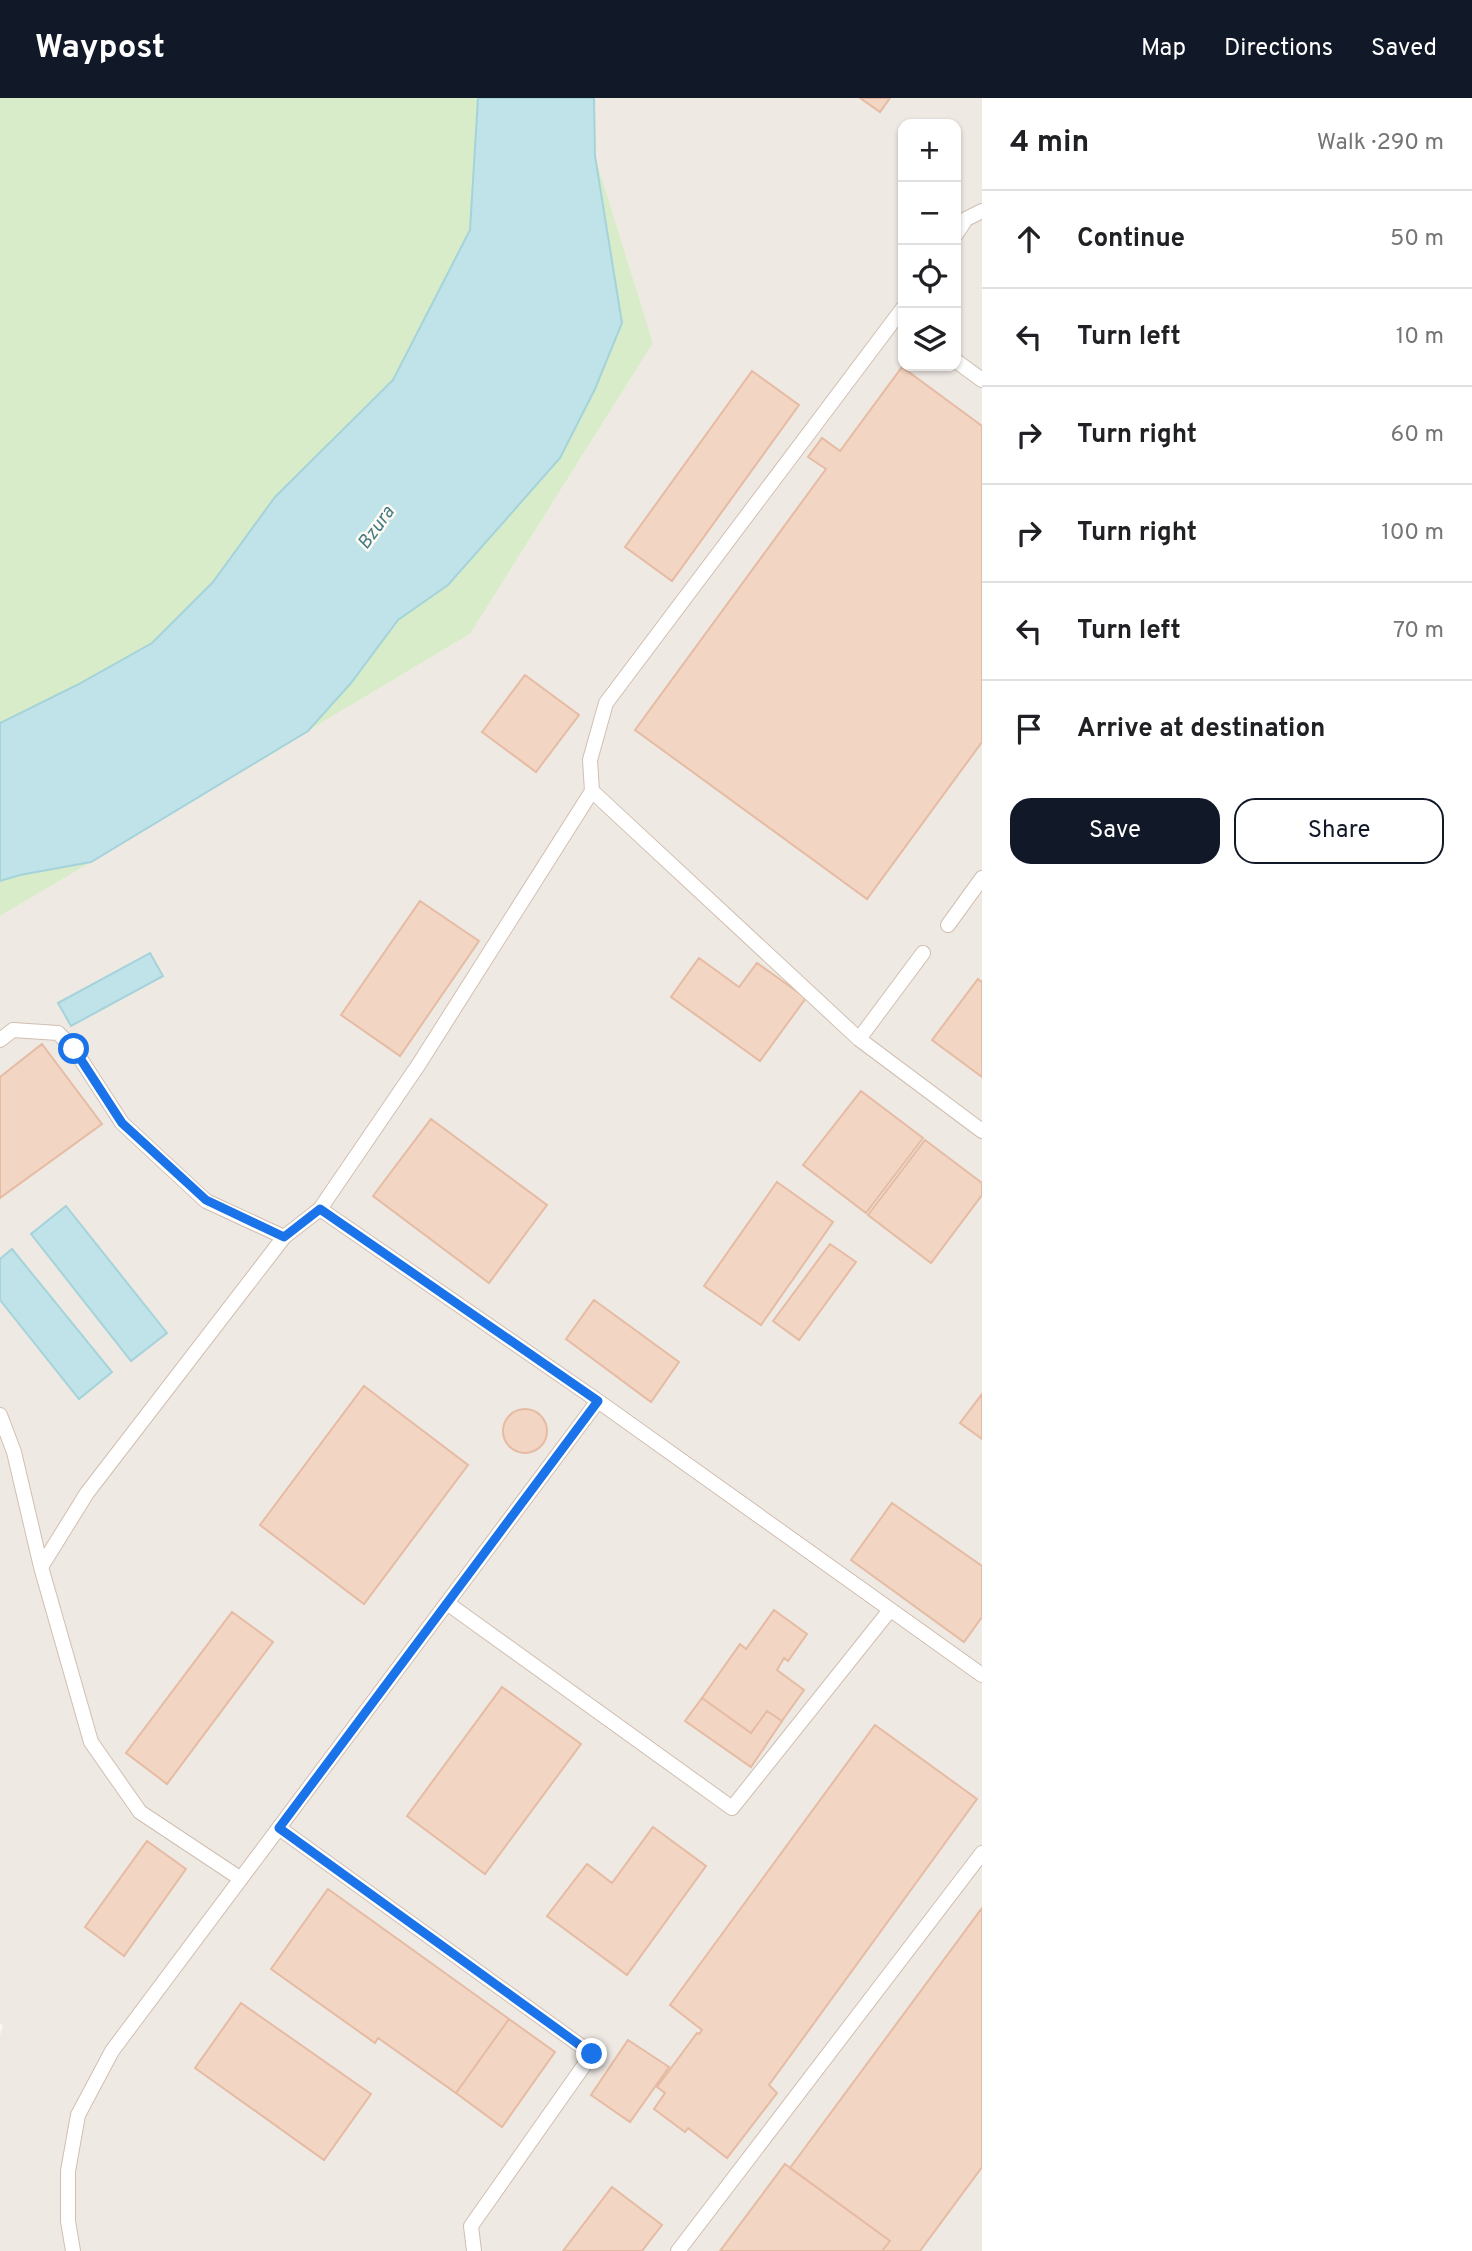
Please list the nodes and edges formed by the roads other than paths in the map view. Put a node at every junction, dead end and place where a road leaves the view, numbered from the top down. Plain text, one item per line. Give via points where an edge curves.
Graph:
1 (982, 211) edge
2 (961, 226) edge
3 (898, 319) edge
4 (961, 365) edge
5 (982, 380) edge
6 (592, 792) junction
7 (982, 878) edge
8 (948, 925) dead end
9 (923, 953) dead end
10 (859, 1039) junction
11 (0, 1040) edge
12 (982, 1130) edge
13 (320, 1209) junction
14 (284, 1237) junction
15 (598, 1401) junction
16 (0, 1415) edge
17 (41, 1567) junction
18 (447, 1603) junction
19 (890, 1609) junction
20 (982, 1675) edge
21 (279, 1828) junction
22 (982, 1853) edge
23 (241, 1879) junction
24 (73, 2251) edge
25 (474, 2251) edge
26 (678, 2251) edge

1 - 2 lane
3 - 6 lane via 606,703 590,761
4 - 5 lane
6 - 10 lane
6 - 13 lane via 419,1064
7 - 8 lane
9 - 10 lane
10 - 12 lane
11 - 14 lane via 13,1030 58,1033 74,1049 122,1123 206,1200
13 - 14 lane
13 - 15 lane
14 - 17 lane via 87,1493
15 - 18 lane
15 - 19 lane
16 - 17 lane via 14,1452
17 - 23 lane via 90,1742 140,1812
18 - 19 lane via 732,1808
18 - 21 lane
19 - 20 lane
21 - 23 lane
21 - 25 lane via 592,2054 471,2226
22 - 26 lane
23 - 24 lane via 112,2051 78,2115 68,2171

